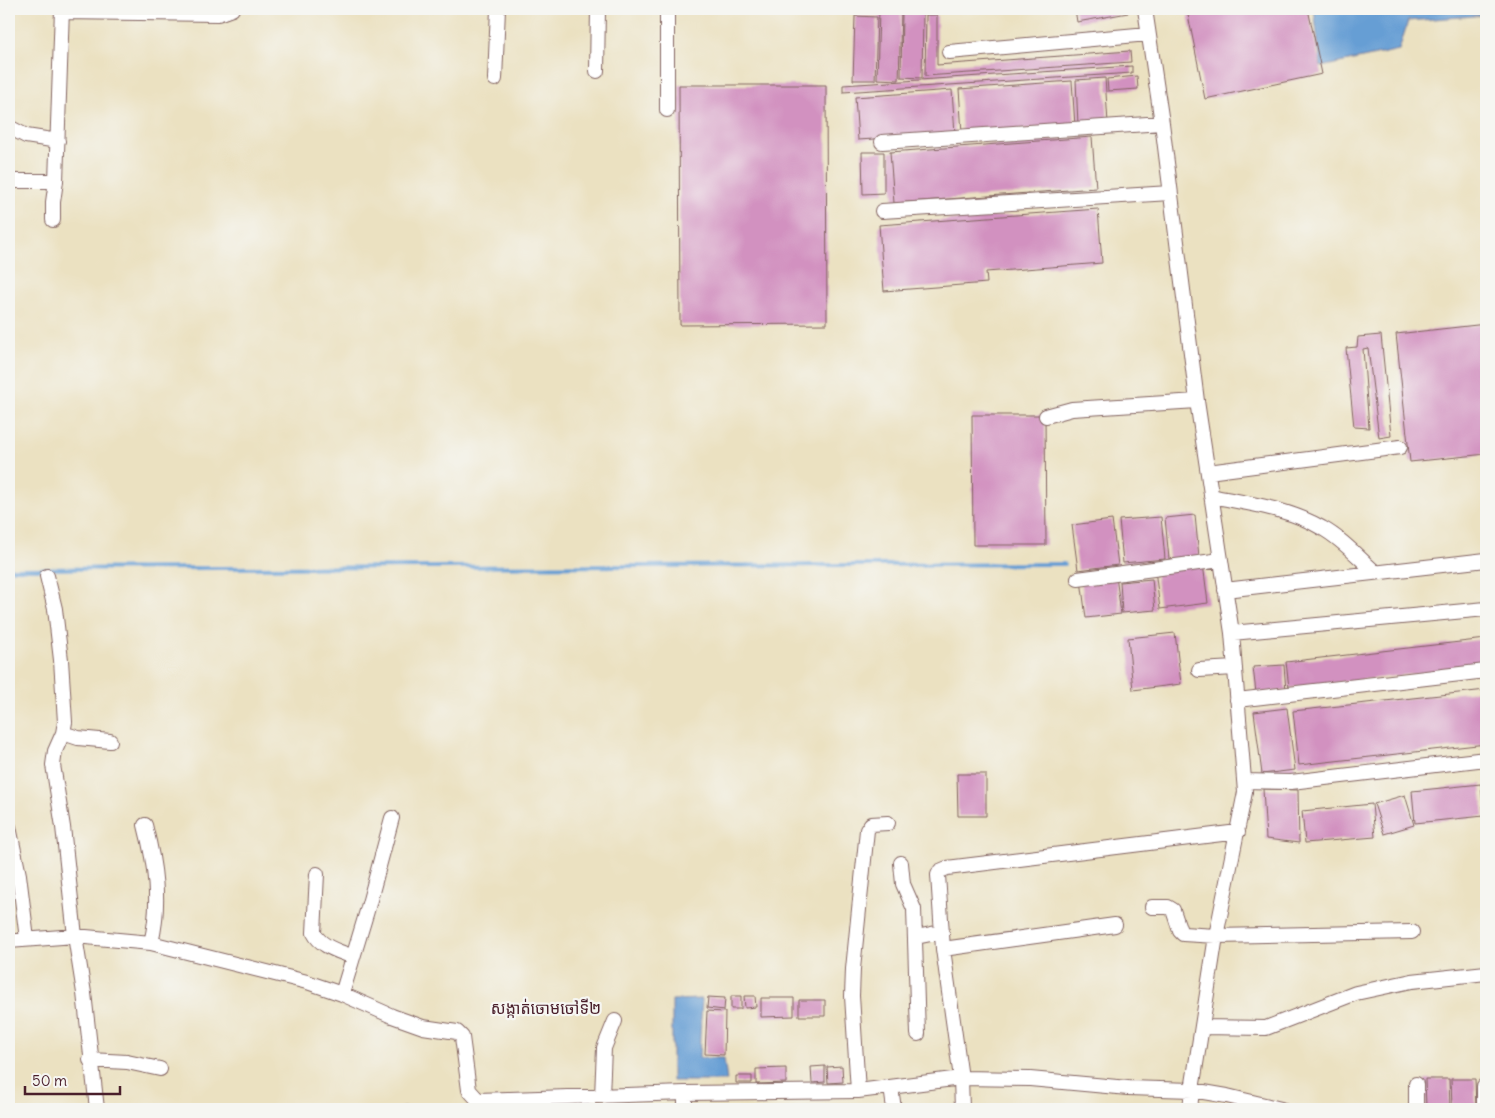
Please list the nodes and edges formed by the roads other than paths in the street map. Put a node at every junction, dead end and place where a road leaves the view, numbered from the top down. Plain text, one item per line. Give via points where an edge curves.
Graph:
1 (232, 9) edge
2 (498, 9) edge
3 (598, 9) edge
4 (667, 9) edge
5 (1145, 9) edge
6 (62, 10) edge
7 (1148, 34) junction
8 (949, 52) dead end
9 (597, 71) dead end
10 (495, 79) dead end
11 (667, 110) dead end
12 (1162, 123) junction
13 (9, 127) edge
14 (58, 141) junction
15 (882, 142) dead end
16 (9, 181) edge
17 (56, 181) junction
18 (1170, 193) junction
19 (882, 212) dead end
20 (53, 220) dead end
21 (1197, 401) junction
22 (1046, 416) dead end
23 (1400, 448) dead end
24 (1208, 472) junction
25 (1212, 496) junction
26 (1221, 560) junction
27 (1486, 560) edge
28 (1375, 572) junction
29 (47, 576) dead end
30 (1078, 578) dead end
31 (1225, 590) junction
32 (1486, 609) edge
33 (1232, 633) junction
34 (1235, 668) junction
35 (1199, 670) dead end
36 (1486, 671) edge
37 (1237, 700) junction
38 (63, 733) junction
39 (110, 741) dead end
40 (1486, 759) edge
41 (1244, 782) junction
42 (392, 818) dead end
43 (888, 823) dead end
44 (145, 825) dead end
45 (9, 827) edge
46 (1238, 832) junction
47 (901, 864) dead end
48 (317, 874) dead end
49 (1152, 907) dead end
50 (1115, 925) dead end
51 (941, 932) junction
52 (1412, 932) dead end
53 (75, 936) junction
54 (1216, 936) junction
55 (916, 937) junction
56 (27, 939) junction
57 (9, 941) edge
58 (151, 943) junction
59 (943, 949) junction
60 (353, 957) junction
61 (1486, 973) edge
62 (342, 994) junction
63 (615, 1022) dead end
64 (1203, 1027) junction
65 (918, 1034) dead end
66 (90, 1060) junction
67 (160, 1069) dead end
68 (961, 1078) junction
69 (1416, 1084) dead end
70 (1484, 1086) dead end
71 (891, 1087) junction
72 (1192, 1090) junction
73 (858, 1091) junction
74 (685, 1093) junction
75 (602, 1096) junction
76 (97, 1109) edge
77 (685, 1109) edge
78 (894, 1109) edge
79 (962, 1109) edge
80 (1190, 1109) edge
81 (1282, 1109) edge
82 (1416, 1109) edge
83 (1484, 1109) edge

1 - 6 street via 218,14
2 - 10 street
3 - 9 street
4 - 11 street
5 - 7 street
6 - 14 street
7 - 8 street
7 - 12 street
12 - 15 street
12 - 18 street
13 - 14 street via 26,136
14 - 17 street
16 - 17 street
17 - 20 street
18 - 19 street
18 - 21 street
21 - 22 street via 1072,409
21 - 24 street
23 - 24 street
24 - 25 street
25 - 26 street
25 - 28 street via 1288,512 1314,524 1340,540
26 - 30 street
26 - 31 street
27 - 28 street
28 - 31 street
29 - 38 street via 61,660
31 - 33 street
32 - 33 street
33 - 34 street
34 - 35 street
34 - 37 street
36 - 37 street
37 - 41 street
38 - 39 street
38 - 53 street via 53,765
40 - 41 street via 1291,782
41 - 46 street
42 - 60 street
43 - 73 street via 871,824 866,830 852,996
44 - 58 street via 156,880 157,914
45 - 56 street
46 - 51 street via 947,868 938,875
46 - 54 street
47 - 55 street via 903,884 914,909
48 - 60 street via 314,933 317,940
49 - 54 street via 1174,910 1183,934
50 - 59 street
51 - 55 street
51 - 59 street
52 - 54 street
53 - 56 street
53 - 58 street
53 - 66 street
54 - 64 street
55 - 65 street
56 - 57 street
58 - 62 street via 307,982
59 - 68 street
60 - 62 street
61 - 64 street via 1412,981 1356,993 1266,1028
62 - 75 street via 424,1027 457,1032 462,1037 469,1090 478,1100
63 - 75 street via 604,1048
64 - 72 street
66 - 67 street via 127,1062
66 - 76 street
68 - 71 street
68 - 72 street via 1030,1079
68 - 79 street
69 - 82 street
70 - 83 street
71 - 73 street
71 - 78 street
72 - 80 street
72 - 81 street
73 - 74 street
74 - 75 street
74 - 77 street

